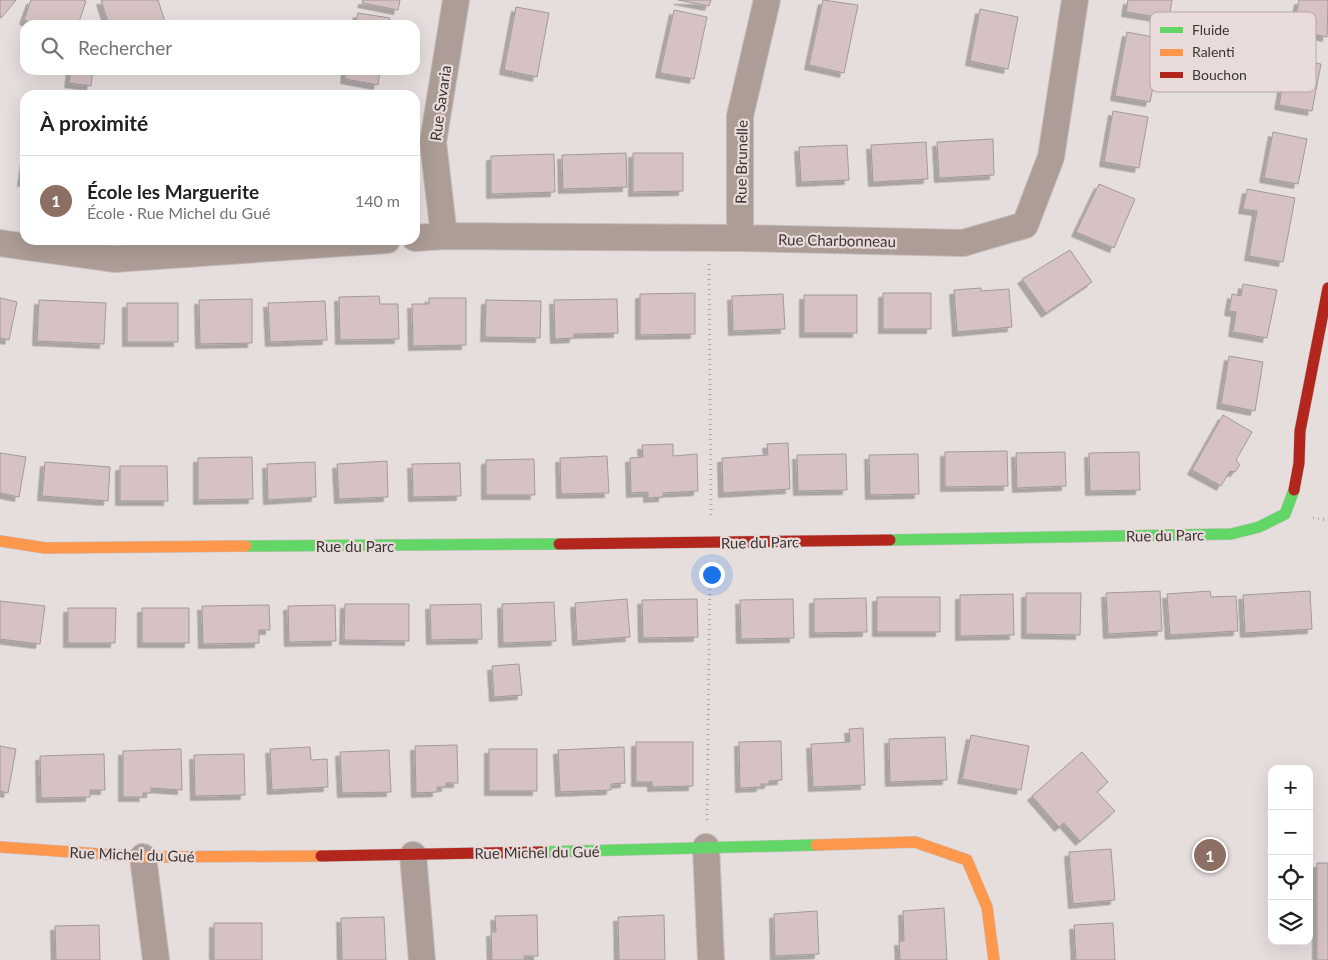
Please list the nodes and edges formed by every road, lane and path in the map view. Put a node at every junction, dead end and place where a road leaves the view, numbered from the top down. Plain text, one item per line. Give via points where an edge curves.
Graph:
1 (456, 0) edge
2 (767, 0) edge
3 (1075, 0) edge
4 (444, 236) junction
5 (420, 238) edge
6 (709, 238) junction
7 (740, 238) junction
8 (0, 243) edge
9 (315, 245) edge
10 (1328, 288) edge
11 (0, 541) edge
12 (711, 543) junction
13 (0, 847) edge
14 (706, 848) junction
15 (413, 855) junction
16 (143, 857) junction
17 (156, 960) edge
18 (422, 960) edge
19 (711, 960) edge
20 (994, 960) edge

1 - 4 street, Rue Savaria via 433,142
2 - 7 street, Rue Brunelle via 740,116
3 - 7 street, Rue Charbonneau via 1051,157 1024,226 963,243
4 - 5 street, Rue Charbonneau
4 - 6 street, Rue Charbonneau
6 - 7 street, Rue Charbonneau
6 - 12 path
8 - 9 street via 114,259
10 - 12 street, Rue du Parc via 1300,431 1299,463 1293,493 1285,514 1259,527 1231,534
11 - 12 street, Rue du Parc via 45,548
12 - 14 path
13 - 16 street, Rue Michel du Gué
14 - 15 street, Rue Michel du Gué
14 - 19 street
14 - 20 street, Rue Michel du Gué via 915,842 967,860 987,907
15 - 16 street, Rue Michel du Gué
15 - 18 street
16 - 17 street

